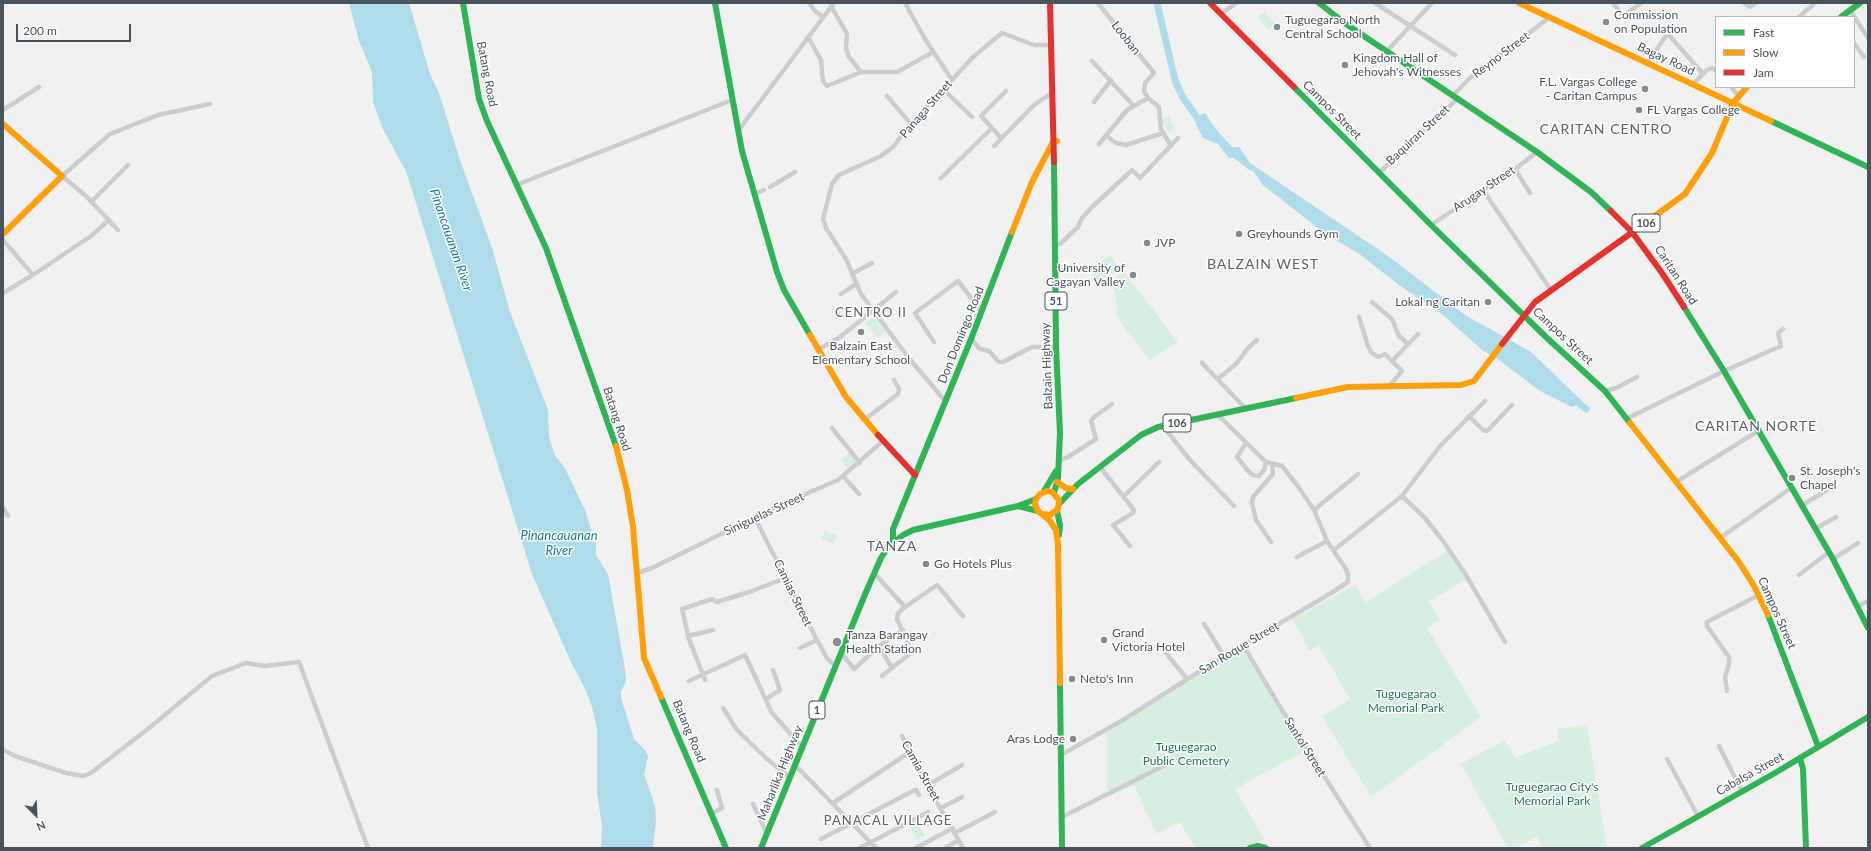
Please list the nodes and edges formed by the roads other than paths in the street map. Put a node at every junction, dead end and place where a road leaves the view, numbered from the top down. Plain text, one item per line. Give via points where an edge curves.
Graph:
1 (463, 3) edge
2 (715, 3) edge
3 (809, 3) edge
4 (905, 3) edge
5 (1050, 3) edge
6 (1055, 3) edge
7 (1098, 3) edge
8 (1210, 3) edge
9 (1236, 3) edge
10 (1319, 3) edge
11 (1375, 3) edge
12 (1432, 3) edge
13 (1521, 3) edge
14 (1613, 3) edge
15 (1641, 3) edge
16 (1756, 3) edge
17 (1816, 3) edge
18 (1860, 3) edge
19 (832, 5) edge
20 (1746, 5) edge
21 (1850, 10) junction
22 (1221, 14) junction
23 (1800, 16) edge
24 (1842, 16) edge
25 (1854, 16) edge
26 (823, 17) junction
27 (1550, 17) junction
28 (1855, 18) edge
29 (1411, 25) junction
30 (808, 37) junction
31 (1868, 38) edge
32 (1855, 44) edge
33 (1052, 45) junction
34 (1387, 51) junction
35 (933, 52) junction
36 (1455, 55) dead end
37 (1864, 57) dead end
38 (1092, 61) dead end
39 (1648, 63) junction
40 (1715, 70) edge
41 (861, 72) junction
42 (1703, 74) junction
43 (952, 80) junction
44 (1111, 80) junction
45 (1694, 84) junction
46 (40, 87) dead end
47 (1732, 88) edge
48 (1746, 88) edge
49 (943, 89) junction
50 (1006, 91) dead end
51 (1052, 92) junction
52 (887, 96) dead end
53 (1455, 96) junction
54 (1738, 96) junction
55 (1148, 98) junction
56 (732, 100) junction
57 (1094, 102) dead end
58 (1733, 103) junction
59 (210, 104) dead end
60 (1134, 106) junction
61 (3, 110) edge
62 (972, 117) dead end
63 (3, 124) edge
64 (911, 124) junction
65 (992, 128) junction
66 (738, 130) junction
67 (1163, 133) junction
68 (1107, 136) junction
69 (1001, 138) junction
70 (1178, 138) dead end
71 (1055, 141) junction
72 (1099, 144) dead end
73 (994, 146) dead end
74 (1171, 146) junction
75 (1537, 152) junction
76 (128, 165) dead end
77 (1868, 167) edge
78 (1515, 169) junction
79 (795, 172) dead end
80 (1379, 172) junction
81 (62, 176) junction
82 (941, 178) dead end
83 (516, 185) junction
84 (770, 188) dead end
85 (764, 190) dead end
86 (1483, 190) junction
87 (1530, 193) dead end
88 (754, 194) junction
89 (92, 202) junction
90 (108, 220) junction
91 (1431, 225) junction
92 (118, 230) dead end
93 (1632, 232) junction
94 (3, 234) edge
95 (3, 240) edge
96 (1056, 244) junction
97 (872, 263) dead end
98 (852, 274) junction
99 (34, 275) junction
100 (856, 284) junction
101 (1551, 290) junction
102 (896, 292) dead end
103 (3, 293) edge
104 (841, 294) dead end
105 (1372, 302) dead end
106 (873, 311) junction
107 (982, 312) junction
108 (1524, 315) junction
109 (1359, 317) dead end
110 (1783, 329) dead end
111 (1418, 334) dead end
112 (971, 339) junction
113 (1257, 340) dead end
114 (934, 342) dead end
115 (1408, 344) junction
116 (1056, 347) junction
117 (818, 350) junction
118 (1392, 361) junction
119 (1202, 363) dead end
120 (1724, 371) junction
121 (1637, 377) dead end
122 (1218, 379) junction
123 (894, 380) dead end
124 (1390, 385) junction
125 (1605, 390) junction
126 (1485, 401) dead end
127 (946, 402) junction
128 (1112, 404) dead end
129 (1512, 405) dead end
130 (1246, 409) junction
131 (1218, 415) junction
132 (1469, 416) junction
133 (1626, 419) junction
134 (864, 420) junction
135 (1163, 426) junction
136 (832, 428) dead end
137 (1758, 430) junction
138 (883, 441) junction
139 (1246, 443) junction
140 (1160, 462) dead end
141 (1266, 462) junction
142 (860, 463) junction
143 (1058, 464) junction
144 (1272, 464) junction
145 (1100, 467) junction
146 (1358, 474) dead end
147 (915, 475) junction
148 (843, 476) junction
149 (1259, 476) junction
150 (1057, 482) junction
151 (1676, 482) junction
152 (1263, 485) junction
153 (1832, 487) dead end
154 (1791, 488) junction
155 (1073, 489) junction
156 (1044, 491) junction
157 (859, 494) dead end
158 (1055, 494) junction
159 (1124, 496) junction
160 (1402, 496) junction
161 (1036, 499) junction
162 (1060, 503) junction
163 (1018, 506) junction
164 (1234, 506) dead end
165 (1801, 506) junction
166 (3, 508) edge
167 (1314, 510) junction
168 (1057, 511) junction
169 (1040, 512) junction
170 (8, 516) dead end
171 (1836, 517) dead end
172 (755, 518) junction
173 (1815, 529) junction
174 (1720, 538) junction
175 (1327, 541) junction
176 (893, 542) junction
177 (1271, 542) dead end
178 (1858, 543) dead end
179 (1058, 544) junction
180 (1130, 546) dead end
181 (1334, 550) junction
182 (1828, 552) junction
183 (1297, 557) dead end
184 (1833, 559) junction
185 (637, 573) junction
186 (874, 573) junction
187 (1799, 575) dead end
188 (786, 578) junction
189 (1759, 595) junction
190 (1868, 600) edge
191 (1858, 606) junction
192 (905, 608) junction
193 (963, 616) dead end
194 (1204, 624) dead end
195 (1868, 628) edge
196 (713, 630) dead end
197 (903, 630) junction
198 (688, 636) junction
199 (816, 640) junction
200 (1505, 642) dead end
201 (1243, 645) junction
202 (879, 646) junction
203 (800, 648) dead end
204 (1162, 648) dead end
205 (841, 653) junction
206 (1224, 656) junction
207 (835, 666) junction
208 (892, 668) junction
209 (773, 670) dead end
210 (702, 674) junction
211 (882, 676) dead end
212 (1187, 679) junction
213 (705, 680) dead end
214 (689, 681) dead end
215 (1727, 691) dead end
216 (766, 699) junction
217 (722, 708) dead end
218 (1868, 717) edge
219 (902, 736) dead end
220 (1719, 746) dead end
221 (1818, 746) junction
222 (803, 748) junction
223 (3, 750) edge
224 (910, 752) junction
225 (1061, 755) junction
226 (1800, 758) junction
227 (1667, 760) dead end
228 (1171, 762) dead end
229 (795, 765) junction
230 (962, 765) dead end
231 (790, 778) junction
232 (928, 785) junction
233 (717, 790) dead end
234 (1742, 791) junction
235 (917, 792) dead end
236 (962, 797) dead end
237 (833, 803) junction
238 (753, 804) dead end
239 (941, 808) junction
240 (928, 812) dead end
241 (995, 812) dead end
242 (711, 814) junction
243 (1698, 816) junction
244 (1062, 817) junction
245 (851, 824) junction
246 (954, 830) junction
247 (767, 834) junction
248 (821, 839) dead end
249 (959, 840) junction
250 (870, 842) junction
251 (368, 848) edge
252 (726, 848) edge
253 (761, 848) edge
254 (860, 848) edge
255 (876, 848) edge
256 (916, 848) edge
257 (945, 848) edge
258 (962, 848) edge
259 (1062, 848) edge
260 (1250, 848) edge
261 (1266, 848) edge
262 (1370, 848) edge
263 (1642, 848) edge
264 (1806, 848) edge

1 - 83 main road, Batang Road via 479,99
2 - 56 main road
3 - 26 street
4 - 35 street
5 - 33 main road, Balzain Highway / 51
6 - 71 main road, Balzain Highway / 51
7 - 55 street, Looban via 1154,73 1144,87
8 - 22 main road, Campos Street
9 - 22 street
10 - 34 main road, Caritan Road
11 - 29 street
12 - 29 street
13 - 27 main road, Bagay Road
14 - 15 street via 1623,16
16 - 20 street
17 - 23 street
18 - 21 main road
19 - 26 street
19 - 41 street via 847,34 846,48 849,56
21 - 24 main road
21 - 25 street
22 - 80 main road, Campos Street
26 - 30 street
27 - 39 main road, Bagay Road
27 - 53 street, Reyno Street via 1470,78
28 - 31 street
29 - 34 street
29 - 36 street
30 - 41 street via 820,60 826,85 832,85
30 - 66 street
32 - 37 street
33 - 43 street, Panaga Street via 1034,45 1002,33 973,57
33 - 51 main road, Balzain Highway / 51
34 - 53 main road, Caritan Road
35 - 41 street via 897,72
35 - 43 street
38 - 44 street
39 - 42 street via 1669,35
39 - 45 main road, Bagay Road
40 - 42 street via 1712,68
42 - 45 street
43 - 49 street, Panaga Street
44 - 57 street
44 - 60 street
45 - 58 main road, Bagay Road
46 - 61 street
47 - 54 street
48 - 54 main road, 106
49 - 62 street
49 - 64 street, Panaga Street
50 - 65 street via 981,116
51 - 69 street via 1034,105
51 - 71 main road, Balzain Highway / 51
52 - 64 street
53 - 75 main road, Caritan Road
53 - 80 street, Baquiran Street
54 - 58 main road, 106
55 - 60 street
55 - 67 street via 1159,107
56 - 66 main road
56 - 83 street
58 - 77 main road, Bagay Road
58 - 93 main road, 106 via 1712,153 1690,189
59 - 81 street via 158,115 110,134
60 - 68 street via 1122,114
63 - 81 main road
64 - 98 street, Panaga Street via 888,151 836,177 832,184 823,219
65 - 69 street
65 - 82 street
66 - 88 main road
67 - 68 street via 1126,145 1116,143
67 - 74 street
68 - 72 street
69 - 73 street
70 - 74 street
71 - 96 main road, Balzain Highway / 51
71 - 107 main road, Don Domingo Road via 1032,182
74 - 96 street via 1140,178 1132,170 1092,207 1078,227 1062,242
75 - 78 street, Arugay Street
75 - 93 main road, Caritan Road via 1591,192
76 - 89 street
78 - 86 street, Arugay Street
78 - 87 street
79 - 84 street
80 - 91 main road, Campos Street
81 - 89 street
81 - 94 main road
83 - 185 main road, Batang Road via 551,262 614,442 630,506
85 - 88 street
86 - 91 street, Arugay Street
86 - 101 street
88 - 117 main road via 784,290
89 - 90 street
90 - 92 street
90 - 99 street via 95,234
91 - 108 main road, Campos Street
93 - 101 main road, 106
93 - 120 main road, Caritan Road via 1662,273
95 - 99 street
96 - 116 main road, Balzain Highway / 51
97 - 98 street
98 - 100 street
99 - 103 street
100 - 104 street
100 - 106 street
101 - 108 main road, 106 via 1535,302
102 - 106 street
105 - 115 street via 1394,322 1400,336
106 - 117 street via 840,338
106 - 127 street
107 - 112 main road, Don Domingo Road
107 - 114 street via 958,281 915,313
108 - 124 main road, 106 via 1474,381 1467,384
108 - 125 main road, Campos Street
109 - 118 street via 1369,349 1376,356 1384,353
110 - 120 street via 1778,333 1781,346
111 - 115 street
112 - 116 street via 980,349 989,351 999,362 1032,348
112 - 127 main road, Don Domingo Road
113 - 122 street
115 - 118 street
116 - 143 main road, Balzain Highway / 51 via 1060,436
117 - 134 main road via 846,397
118 - 124 street via 1402,372
119 - 122 street
120 - 133 street
120 - 137 main road, Caritan Road
121 - 125 street via 1616,388
122 - 130 street
123 - 134 street via 899,389 898,394
124 - 130 main road, 106 via 1348,387
125 - 133 main road, Campos Street
126 - 132 street
127 - 147 main road, Don Domingo Road
128 - 143 street via 1091,421 1096,439
129 - 132 street via 1487,431
130 - 131 main road, 106
131 - 135 main road, 106
131 - 139 street
132 - 160 street via 1433,454
133 - 151 main road, Campos Street
134 - 138 main road
135 - 145 main road, 106 via 1140,435
135 - 164 street via 1190,460
136 - 142 street
137 - 151 street
137 - 154 main road, Caritan Road
138 - 142 street, Siniguelas Street
138 - 147 main road
139 - 141 street
139 - 149 street via 1237,457 1253,476
140 - 159 street
141 - 144 street, San Roque Street
141 - 149 street
142 - 148 street, Siniguelas Street
143 - 150 main road, 51
143 - 156 main road, 51
144 - 152 street via 1273,474
144 - 167 street, San Roque Street via 1282,466
145 - 155 main road, 106
145 - 159 street
146 - 167 street
147 - 176 main road, Don Domingo Road via 893,529
148 - 157 street
148 - 172 street, Siniguelas Street
149 - 152 street
150 - 155 main road
150 - 158 main road, 51
151 - 174 main road, Campos Street
152 - 177 street via 1253,497 1252,508 1256,520
153 - 165 street
154 - 165 main road, Caritan Road
154 - 174 street
155 - 158 main road, 106
155 - 162 main road, 106
156 - 158 main road
156 - 161 main road, 1
158 - 162 main road
159 - 180 street via 1134,510 1133,513 1113,525
160 - 181 street
160 - 200 street via 1443,541
161 - 163 main road, Maharlika Highway / 1
161 - 169 main road via 1036,506
162 - 168 main road
163 - 169 main road, Maharlika Highway / 1
163 - 176 main road, Maharlika Highway / 1 via 913,530
165 - 173 main road, Caritan Road
166 - 170 street
167 - 175 street, San Roque Street
168 - 169 main road, 1 via 1050,515
168 - 179 main road via 1060,525
169 - 179 main road via 1056,530
171 - 173 street
172 - 185 street, Siniguelas Street
172 - 188 street, Camias Street
173 - 182 main road, Caritan Road
174 - 189 main road, Campos Street via 1749,576
175 - 181 street, San Roque Street
175 - 183 street
176 - 186 main road, Maharlika Highway / 1
178 - 184 street
179 - 225 main road
181 - 201 street, San Roque Street via 1346,569 1348,582
182 - 184 main road, Caritan Road
182 - 187 street
184 - 191 main road, Caritan Road
185 - 242 main road, Batang Road via 644,658
186 - 192 street
186 - 205 main road, Maharlika Highway / 1
188 - 198 street via 717,602 712,599 683,608 681,611
188 - 199 street, Camias Street
189 - 215 street via 1707,622 1707,626 1729,657 1725,677
189 - 221 main road, Campos Street
190 - 191 street
191 - 195 main road, Caritan Road
192 - 193 street via 937,585
192 - 197 street via 897,615
194 - 206 street
196 - 198 street
197 - 202 street
197 - 208 street via 912,652
198 - 210 street
199 - 203 street
199 - 207 street, Camias Street
201 - 206 street, San Roque Street
201 - 262 street, Santol Street
202 - 205 street via 854,669
202 - 208 street
204 - 212 street
205 - 207 main road, Maharlika Highway / 1
206 - 212 street, San Roque Street
207 - 222 main road, Maharlika Highway / 1
208 - 211 street
209 - 216 street via 780,690
210 - 213 street
210 - 214 street
210 - 216 street via 746,655
212 - 225 street, San Roque Street via 1123,720
216 - 222 street via 772,714
217 - 231 street via 737,730
218 - 221 main road, Cabalsa Street
219 - 224 street, Camia Street
220 - 234 street
221 - 226 main road, Cabalsa Street
222 - 229 main road, Maharlika Highway / 1
223 - 251 street via 71,775 88,775 212,676 246,662 265,666 299,662
224 - 232 street, Camia Street
224 - 237 street
225 - 244 main road
226 - 234 main road, Cabalsa Street
226 - 264 main road via 1804,769
227 - 243 street
228 - 244 street
229 - 231 main road, Maharlika Highway / 1
229 - 237 street
230 - 232 street
231 - 247 main road, Maharlika Highway / 1
232 - 239 street, Camia Street
233 - 242 street via 722,808
234 - 243 main road, Cabalsa Street
235 - 245 street
236 - 239 street
237 - 245 street
238 - 247 street
239 - 246 street, Camia Street
240 - 250 street
241 - 246 street
242 - 252 main road, Batang Road
243 - 263 main road, Cabalsa Street
244 - 259 main road
245 - 248 street
245 - 250 street
246 - 249 street, Camia Street
246 - 256 street
247 - 253 main road, Maharlika Highway / 1
249 - 257 street
249 - 258 street, Camia Street
250 - 254 street
250 - 255 street
260 - 261 main road

